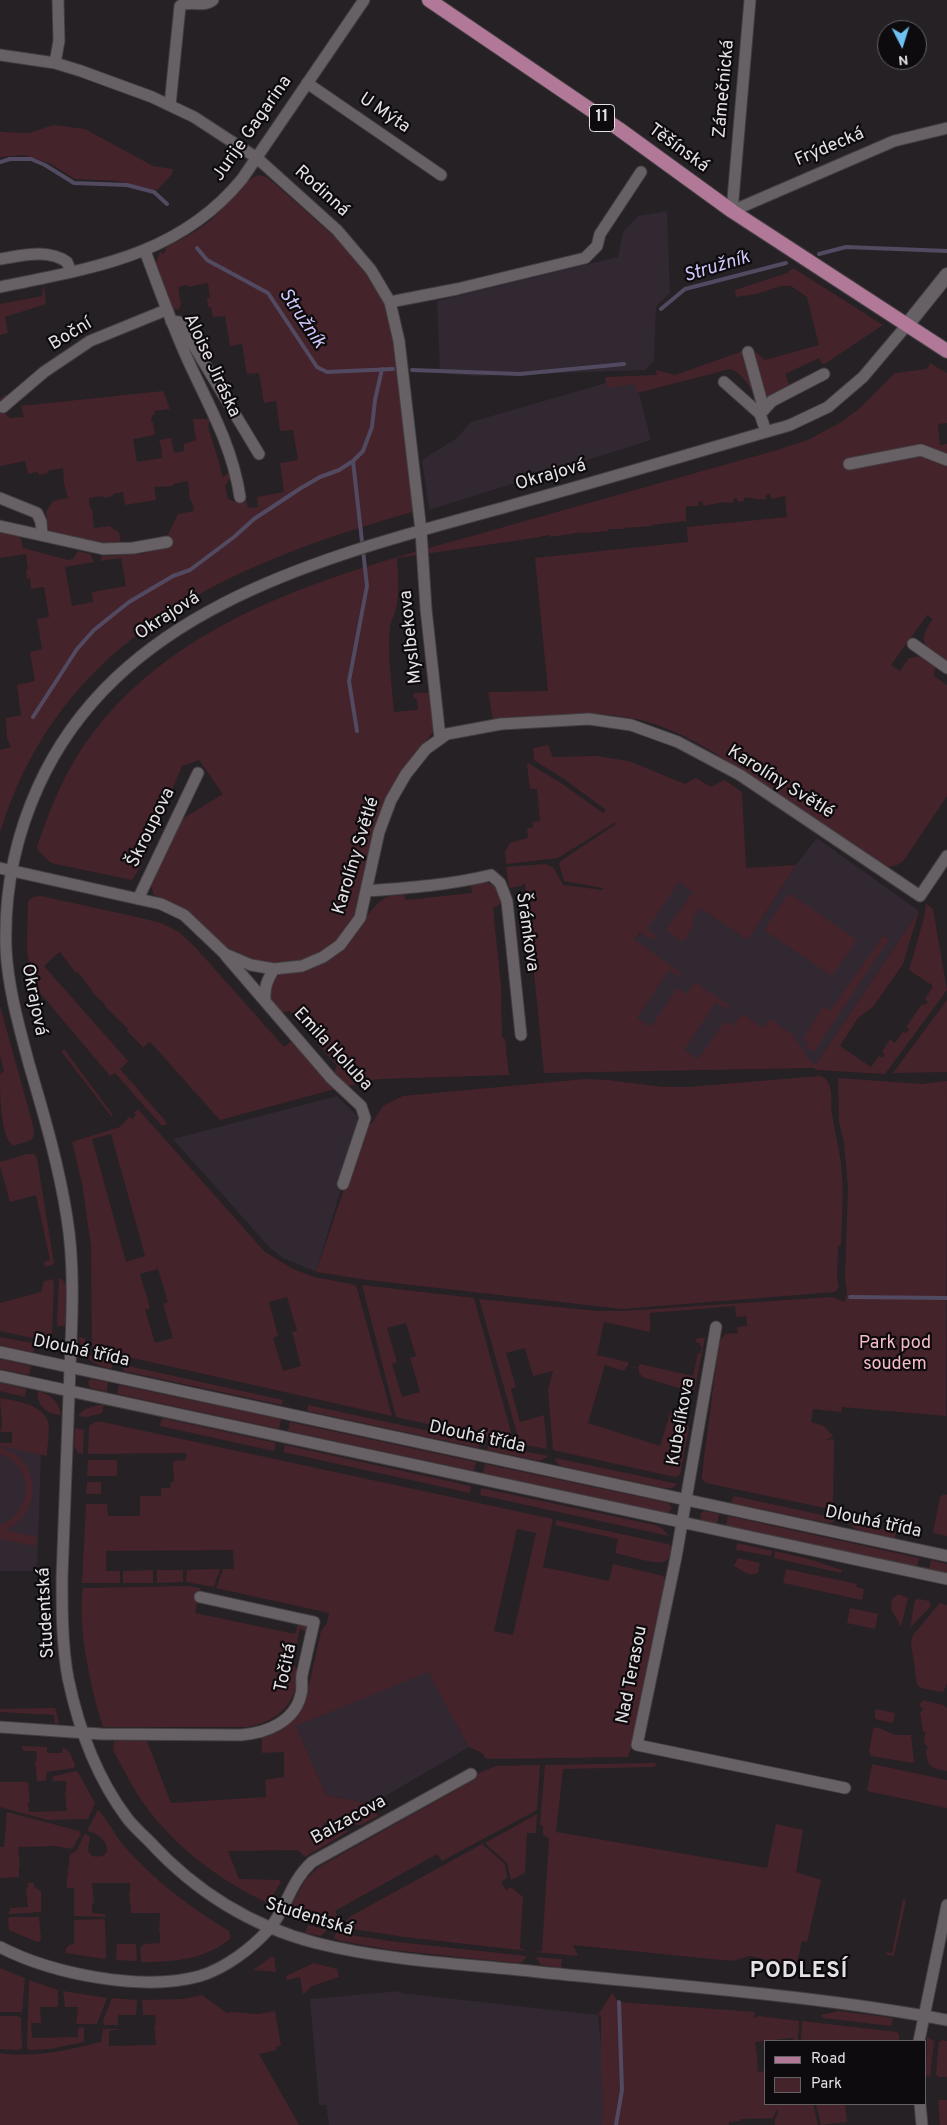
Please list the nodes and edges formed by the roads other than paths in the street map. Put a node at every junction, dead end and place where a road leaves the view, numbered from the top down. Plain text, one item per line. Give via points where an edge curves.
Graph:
1 (58, 0) edge
2 (212, 0) edge
3 (364, 0) edge
4 (429, 0) edge
5 (750, 0) edge
6 (0, 54) edge
7 (55, 63) junction
8 (307, 83) junction
9 (170, 104) junction
10 (947, 128) edge
11 (257, 158) junction
12 (641, 172) dead end
13 (441, 175) dead end
14 (732, 211) junction
15 (145, 251) junction
16 (0, 259) edge
17 (72, 272) junction
18 (947, 275) edge
19 (0, 287) edge
20 (390, 302) junction
21 (166, 310) junction
22 (171, 321) junction
23 (907, 325) junction
24 (947, 351) edge
25 (748, 352) dead end
26 (824, 374) dead end
27 (724, 382) dead end
28 (3, 407) dead end
29 (762, 412) junction
30 (766, 432) junction
31 (259, 454) dead end
32 (947, 460) edge
33 (849, 464) dead end
34 (0, 498) edge
35 (240, 498) dead end
36 (0, 526) edge
37 (421, 531) junction
38 (42, 535) junction
39 (167, 542) dead end
40 (912, 644) dead end
41 (947, 668) edge
42 (440, 738) junction
43 (198, 773) dead end
44 (947, 856) edge
45 (5, 869) edge
46 (366, 891) junction
47 (138, 899) junction
48 (225, 954) junction
49 (274, 969) junction
50 (265, 1001) junction
51 (521, 1035) dead end
52 (343, 1184) dead end
53 (716, 1327) dead end
54 (0, 1352) edge
55 (70, 1368) junction
56 (0, 1376) edge
57 (69, 1391) junction
58 (686, 1501) junction
59 (682, 1522) junction
60 (947, 1556) edge
61 (947, 1580) edge
62 (200, 1597) dead end
63 (0, 1727) edge
64 (84, 1732) junction
65 (471, 1774) dead end
66 (845, 1788) dead end
67 (947, 1905) edge
68 (270, 1928) junction
69 (0, 1947) edge
70 (947, 1952) edge
71 (936, 1958) junction
72 (924, 2016) junction
73 (947, 2020) edge
74 (919, 2040) edge
75 (920, 2105) edge
76 (922, 2125) edge

1 - 7 street via 59,41
2 - 9 street via 207,3 186,2 180,6
3 - 8 street, Jurije Gagarina
4 - 14 main road, Těšínská / 11 via 619,129
5 - 14 street, Zámečnická
6 - 7 street, Rodinná
7 - 9 street, Rodinná
8 - 11 street, Jurije Gagarina
8 - 13 street, U Mýta
9 - 11 street, Rodinná
10 - 14 street, Frýdecká via 894,141
11 - 15 street, Jurije Gagarina via 234,190 206,216
11 - 20 street, Rodinná via 337,230 371,270
12 - 20 street via 600,234 597,246 585,258
14 - 23 main road, Těšínská / 11
15 - 17 street, Jurije Gagarina
15 - 21 street, Aloise Jiráska
16 - 17 street via 51,255 67,262
17 - 19 street, Jurije Gagarina
18 - 23 street
20 - 37 street, Rodinná via 399,341
21 - 22 street, Aloise Jiráska
21 - 28 street, Boční via 90,341 44,372
22 - 31 street via 179,322 184,328
22 - 35 street, Aloise Jiráska via 220,427 235,468
23 - 24 main road, 11
23 - 30 street, Okrajová via 863,377 828,407
25 - 29 street
26 - 29 street via 772,401
27 - 29 street
29 - 30 street
30 - 37 street, Okrajová
32 - 33 street via 921,450
34 - 38 street via 37,512 41,518
36 - 38 street
37 - 42 street, Myslbekova
37 - 45 street, Okrajová via 371,544 268,581 192,620 129,664 86,708 51,758
38 - 39 street via 112,550
40 - 41 street
42 - 44 street, Karolíny Světlé via 501,724 589,719 631,726 678,742 740,775 920,896
42 - 46 street, Karolíny Světlé via 426,749 406,774 391,800 379,832
43 - 47 street, Škroupova
45 - 47 street, Karolíny Světlé
45 - 55 street, Okrajová via 6,952 12,991 56,1160 68,1222 72,1286
46 - 49 street, Karolíny Světlé via 360,918 340,945 302,966
46 - 51 street, Šrámkova via 491,875 500,883 507,901
47 - 48 street, Karolíny Světlé via 161,904 184,915
48 - 49 street, Karolíny Světlé via 251,965
48 - 50 street, Emila Holuba
49 - 50 street via 267,979
50 - 52 street, Emila Holuba via 331,1078 361,1106 365,1118
53 - 58 street, Kubelíkova
54 - 55 street, Dlouhá třída
55 - 57 street, Studentská
55 - 58 street, Dlouhá třída
56 - 57 street
57 - 59 street
57 - 64 street, Studentská via 62,1617 68,1677
58 - 59 street, Kubelíkova
58 - 60 street, Dlouhá třída
59 - 61 street
59 - 66 street, Nad Terasou via 637,1745
62 - 64 street, Točitá via 314,1622 302,1678 302,1694 292,1711 283,1721 258,1734
63 - 64 street
64 - 68 street, Studentská via 100,1775 127,1818 170,1864 217,1900
65 - 68 street, Balzacova via 312,1862 297,1878
67 - 71 street
68 - 69 street via 227,1964 202,1975 168,1982 76,1974 34,1962
68 - 72 street, Studentská via 367,1953 819,2001
70 - 71 street
71 - 72 street
72 - 73 street, Studentská
72 - 74 street
75 - 76 street

